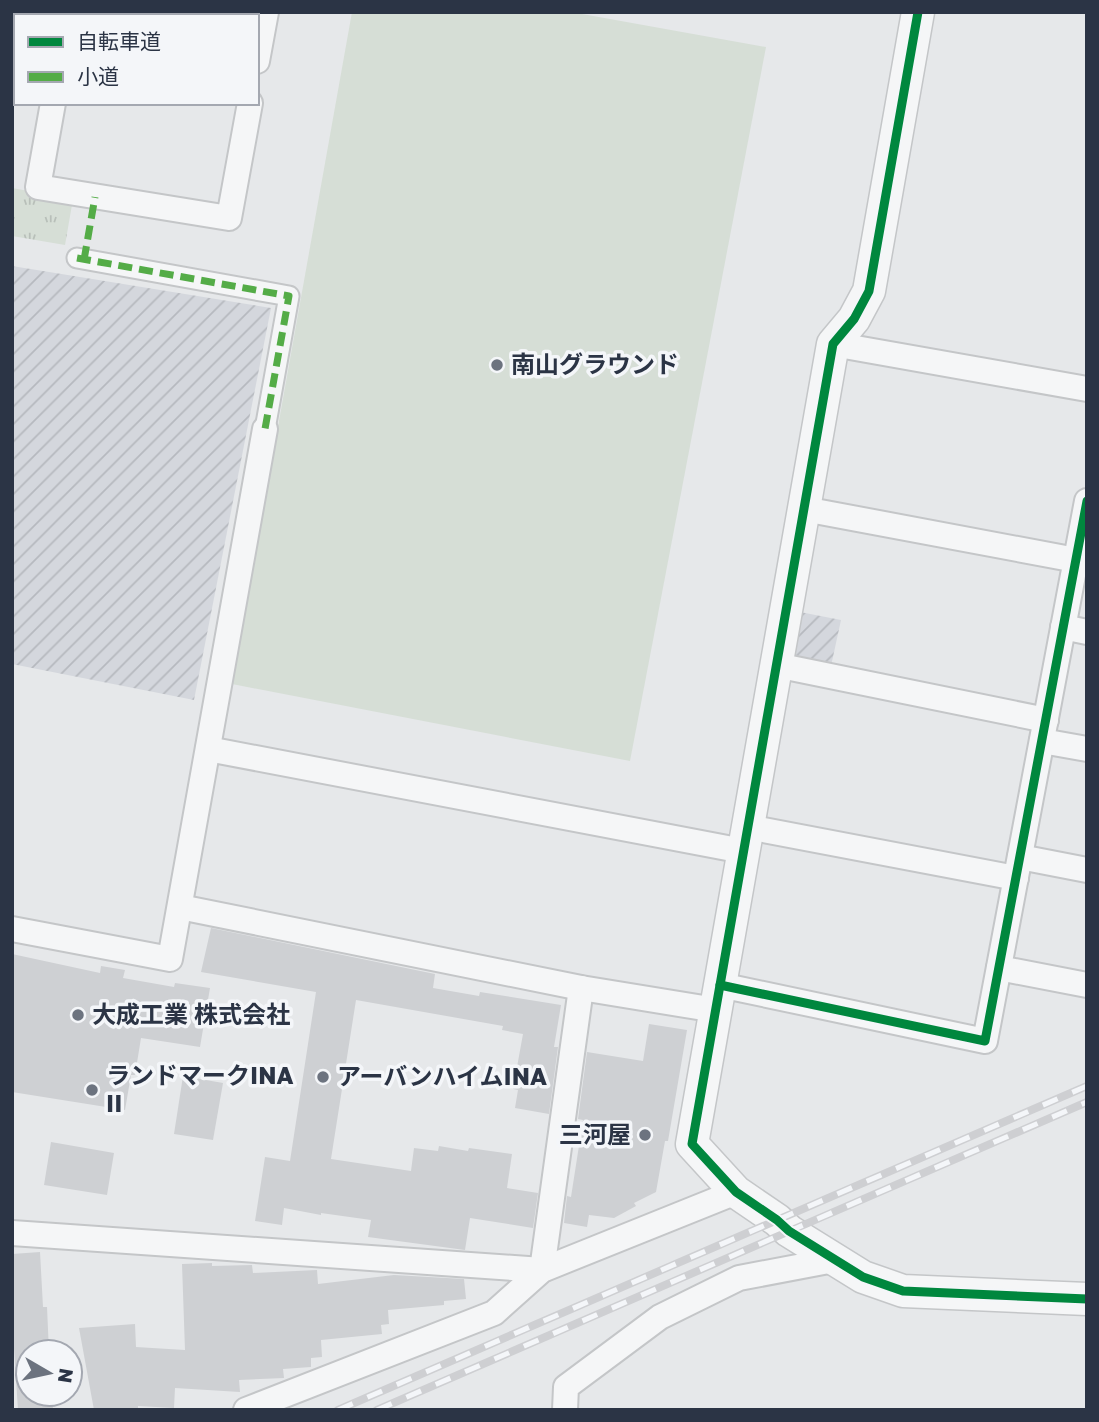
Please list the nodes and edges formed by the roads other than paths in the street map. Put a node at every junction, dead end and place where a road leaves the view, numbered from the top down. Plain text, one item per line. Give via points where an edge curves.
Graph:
1 (266, 12) edge
2 (918, 12) edge
3 (259, 49) edge
4 (53, 105) edge
5 (250, 105) edge
6 (77, 258) dead end
7 (833, 344) junction
8 (1087, 390) edge
9 (265, 429) joint
10 (804, 509) junction
11 (1086, 512) edge
12 (1076, 560) junction
13 (1075, 630) edge
14 (776, 666) junction
15 (1044, 730) junction
16 (208, 748) junction
17 (1087, 749) edge
18 (746, 839) junction
19 (1018, 867) junction
20 (1087, 870) edge
21 (180, 907) junction
22 (12, 929) edge
23 (999, 968) junction
24 (1087, 985) edge
25 (581, 988) junction
26 (718, 998) junction
27 (736, 1192) junction
28 (12, 1233) edge
29 (834, 1260) junction
30 (542, 1270) junction
31 (1087, 1300) edge
32 (246, 1410) edge
33 (565, 1410) edge

1 - 3 street
2 - 7 street via 869,291
4 - 5 street via 38,187 229,218
6 - 9 street via 289,296
7 - 8 street
7 - 10 street
9 - 16 street
10 - 12 street
10 - 14 street
11 - 12 street
12 - 13 street
13 - 15 street
14 - 15 street
14 - 18 street
15 - 17 street
15 - 19 street
16 - 18 street
16 - 21 street
18 - 19 street
18 - 26 street
19 - 20 street
19 - 23 street
21 - 22 street via 170,959
21 - 25 street
23 - 24 street
23 - 26 street via 985,1041
25 - 26 street
25 - 30 street
26 - 27 street via 692,1144
27 - 29 street
27 - 30 street
28 - 30 street
29 - 31 street via 863,1277 902,1290
29 - 33 street via 739,1278 660,1317 566,1387
30 - 32 street via 494,1312

